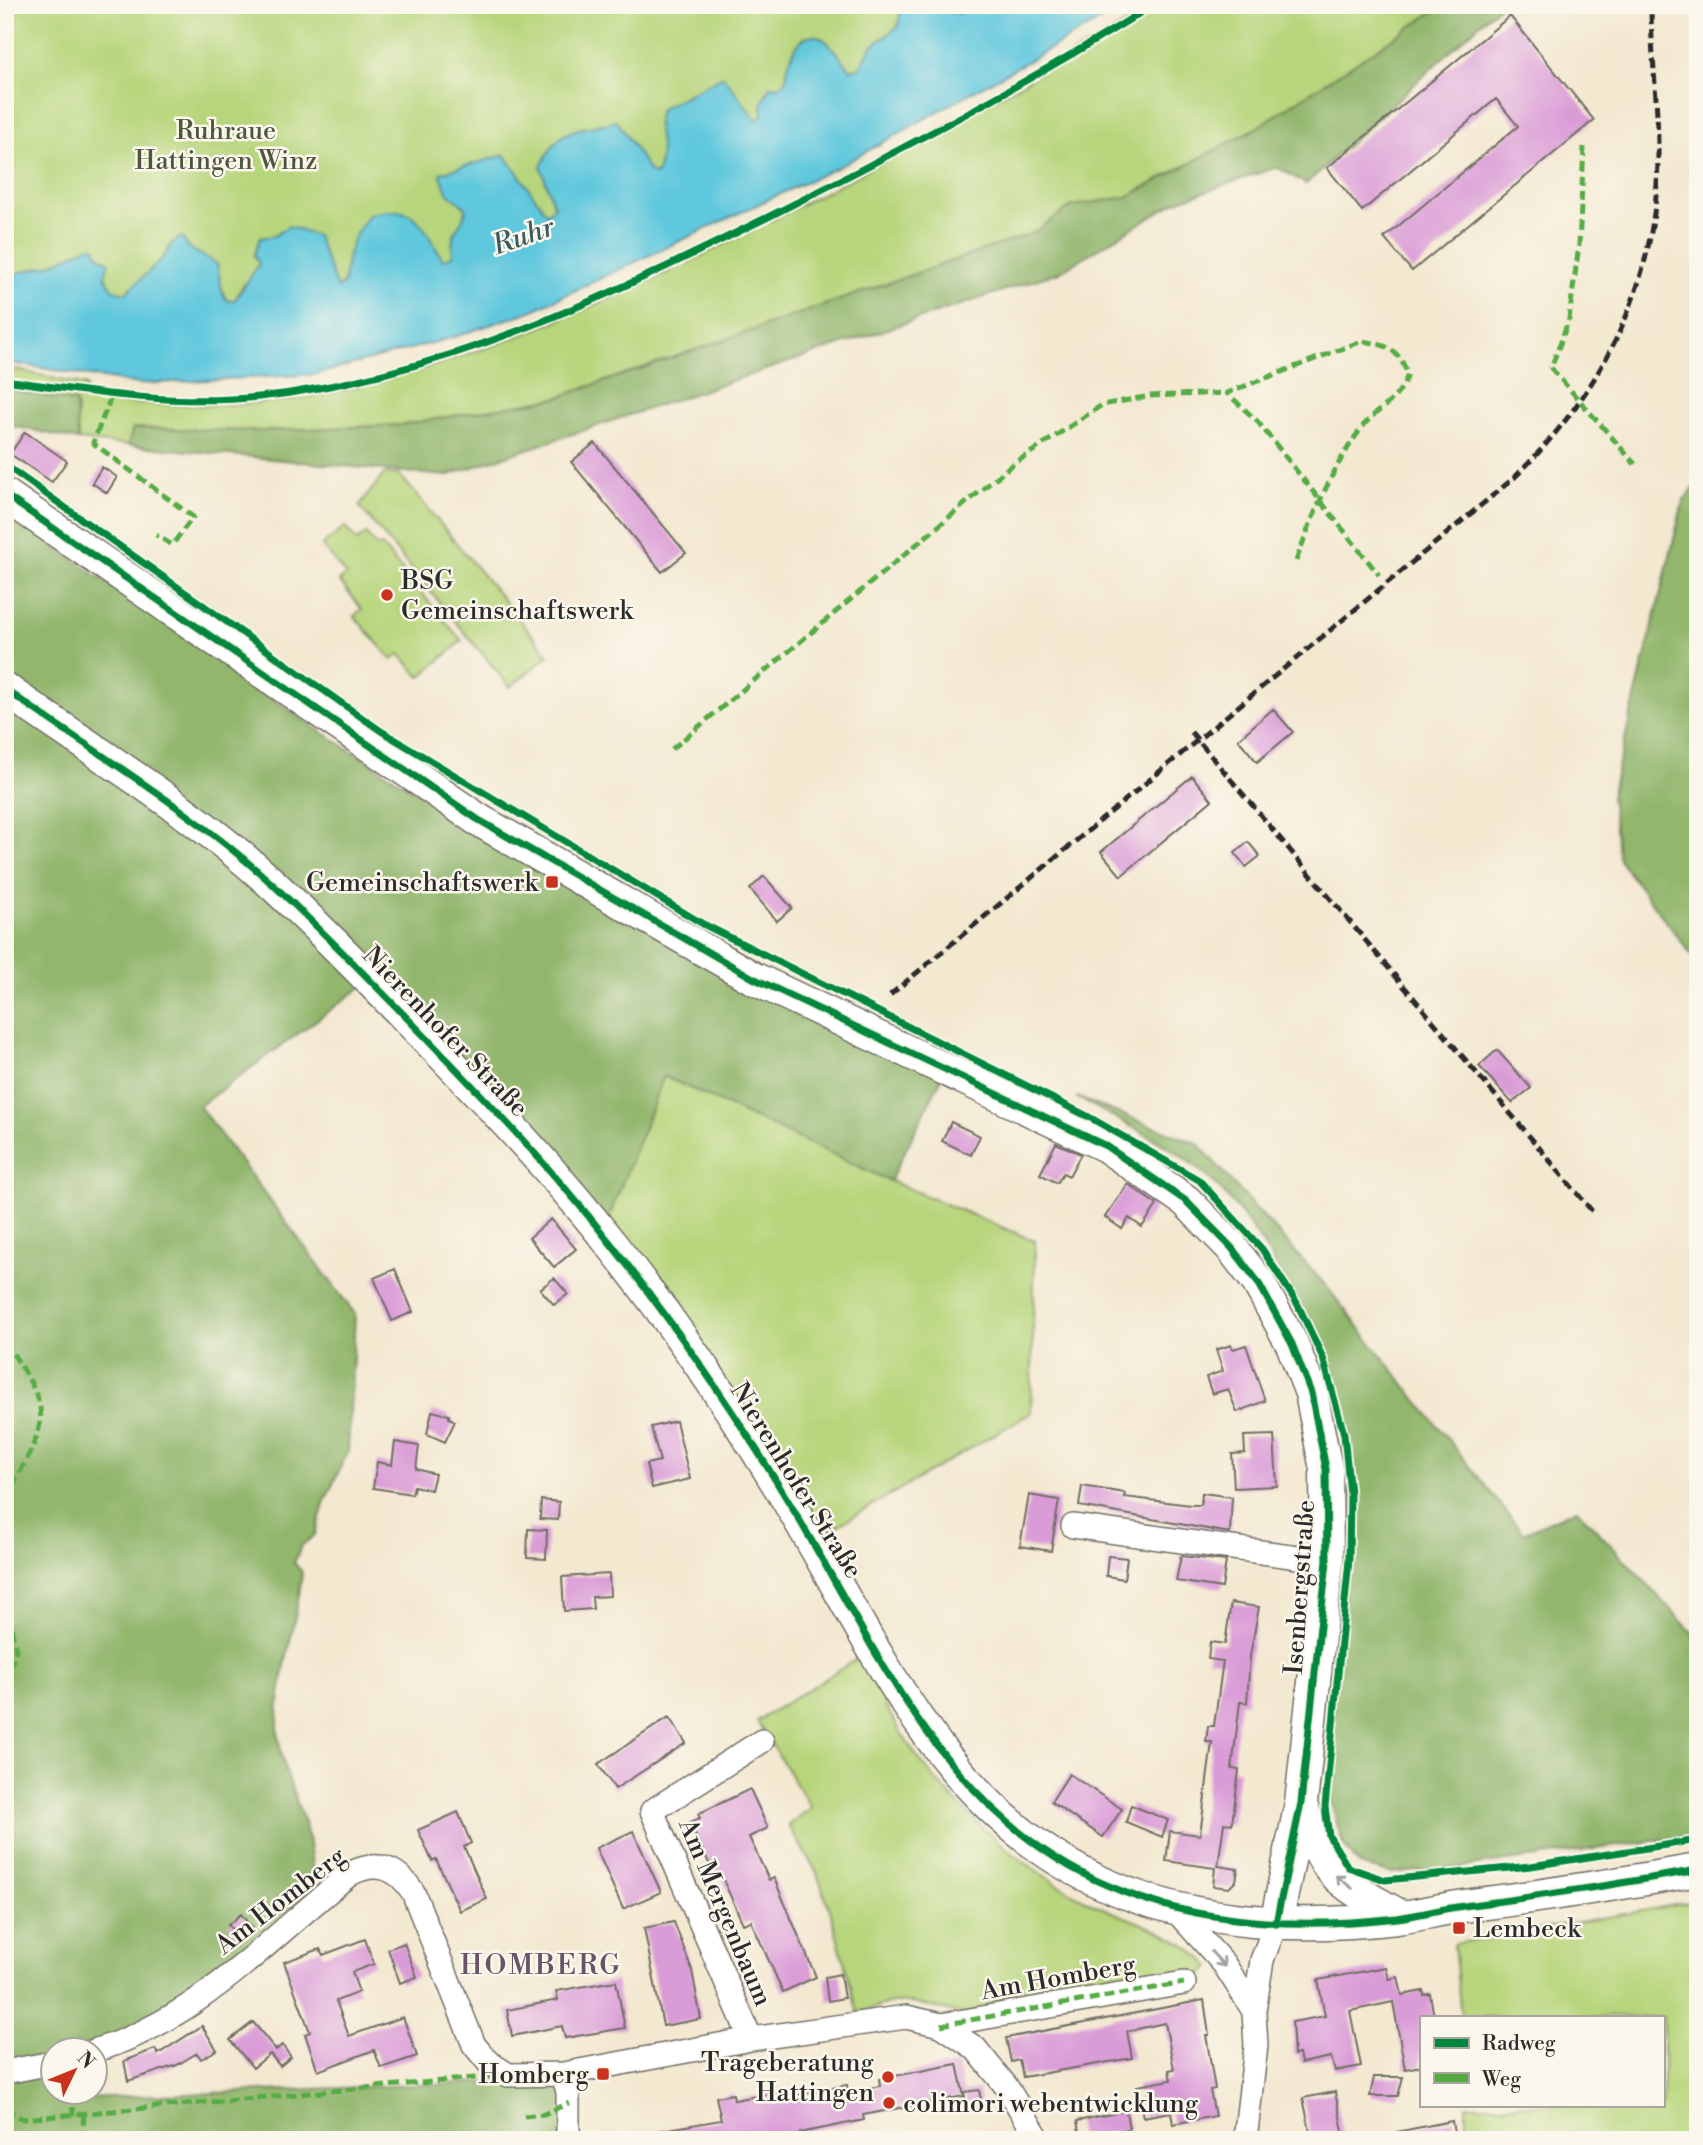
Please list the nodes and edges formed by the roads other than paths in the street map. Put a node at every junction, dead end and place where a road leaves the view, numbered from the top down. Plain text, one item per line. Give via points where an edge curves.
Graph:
1 (5, 495) edge
2 (5, 690) edge
3 (1073, 1526) dead end
4 (1326, 1561) junction
5 (762, 1741) dead end
6 (1301, 1803) junction
7 (1698, 1870) edge
8 (1176, 1911) junction
9 (1402, 1917) junction
10 (1276, 1923) junction
11 (1184, 1983) dead end
12 (1254, 2011) junction
13 (941, 2025) junction
14 (751, 2039) junction
15 (108, 2047) edge
16 (38, 2066) edge
17 (5, 2072) edge
18 (563, 2074) junction
19 (568, 2140) edge
20 (1039, 2140) edge
21 (1245, 2140) edge

1 - 4 main road, Isenbergstraße via 477,819 557,868 804,1004 1088,1136 1186,1201 1258,1282 1302,1367 1318,1418 1326,1469
2 - 8 main road, Nierenhofer Straße via 226,845 270,882 478,1091 611,1244 701,1367 787,1498 928,1736 996,1815 1044,1853 1101,1883
3 - 4 street
4 - 6 main road, Isenbergstraße
5 - 14 street, Am Mergenbaum via 652,1811
9 -> 6 main road via 1333,1874 1318,1852
6 - 10 main road, Isenbergstraße
7 - 9 main road, Nierenhofer Straße
8 - 10 main road, Nierenhofer Straße
8 -> 12 street via 1224,1964
9 - 10 main road, Nierenhofer Straße
10 - 12 street via 1262,1960
11 - 13 street, Am Homberg
12 - 21 street via 1256,2046
13 - 14 street, Am Homberg via 894,2017
13 - 20 street, Am Homberg via 965,2040 990,2065
14 - 18 street, Am Homberg
15 - 18 street, Am Homberg via 172,2019 350,1874 379,1866 397,1873 413,1892 466,2028 482,2055 508,2075
16 - 17 street
18 - 19 street via 569,2104

